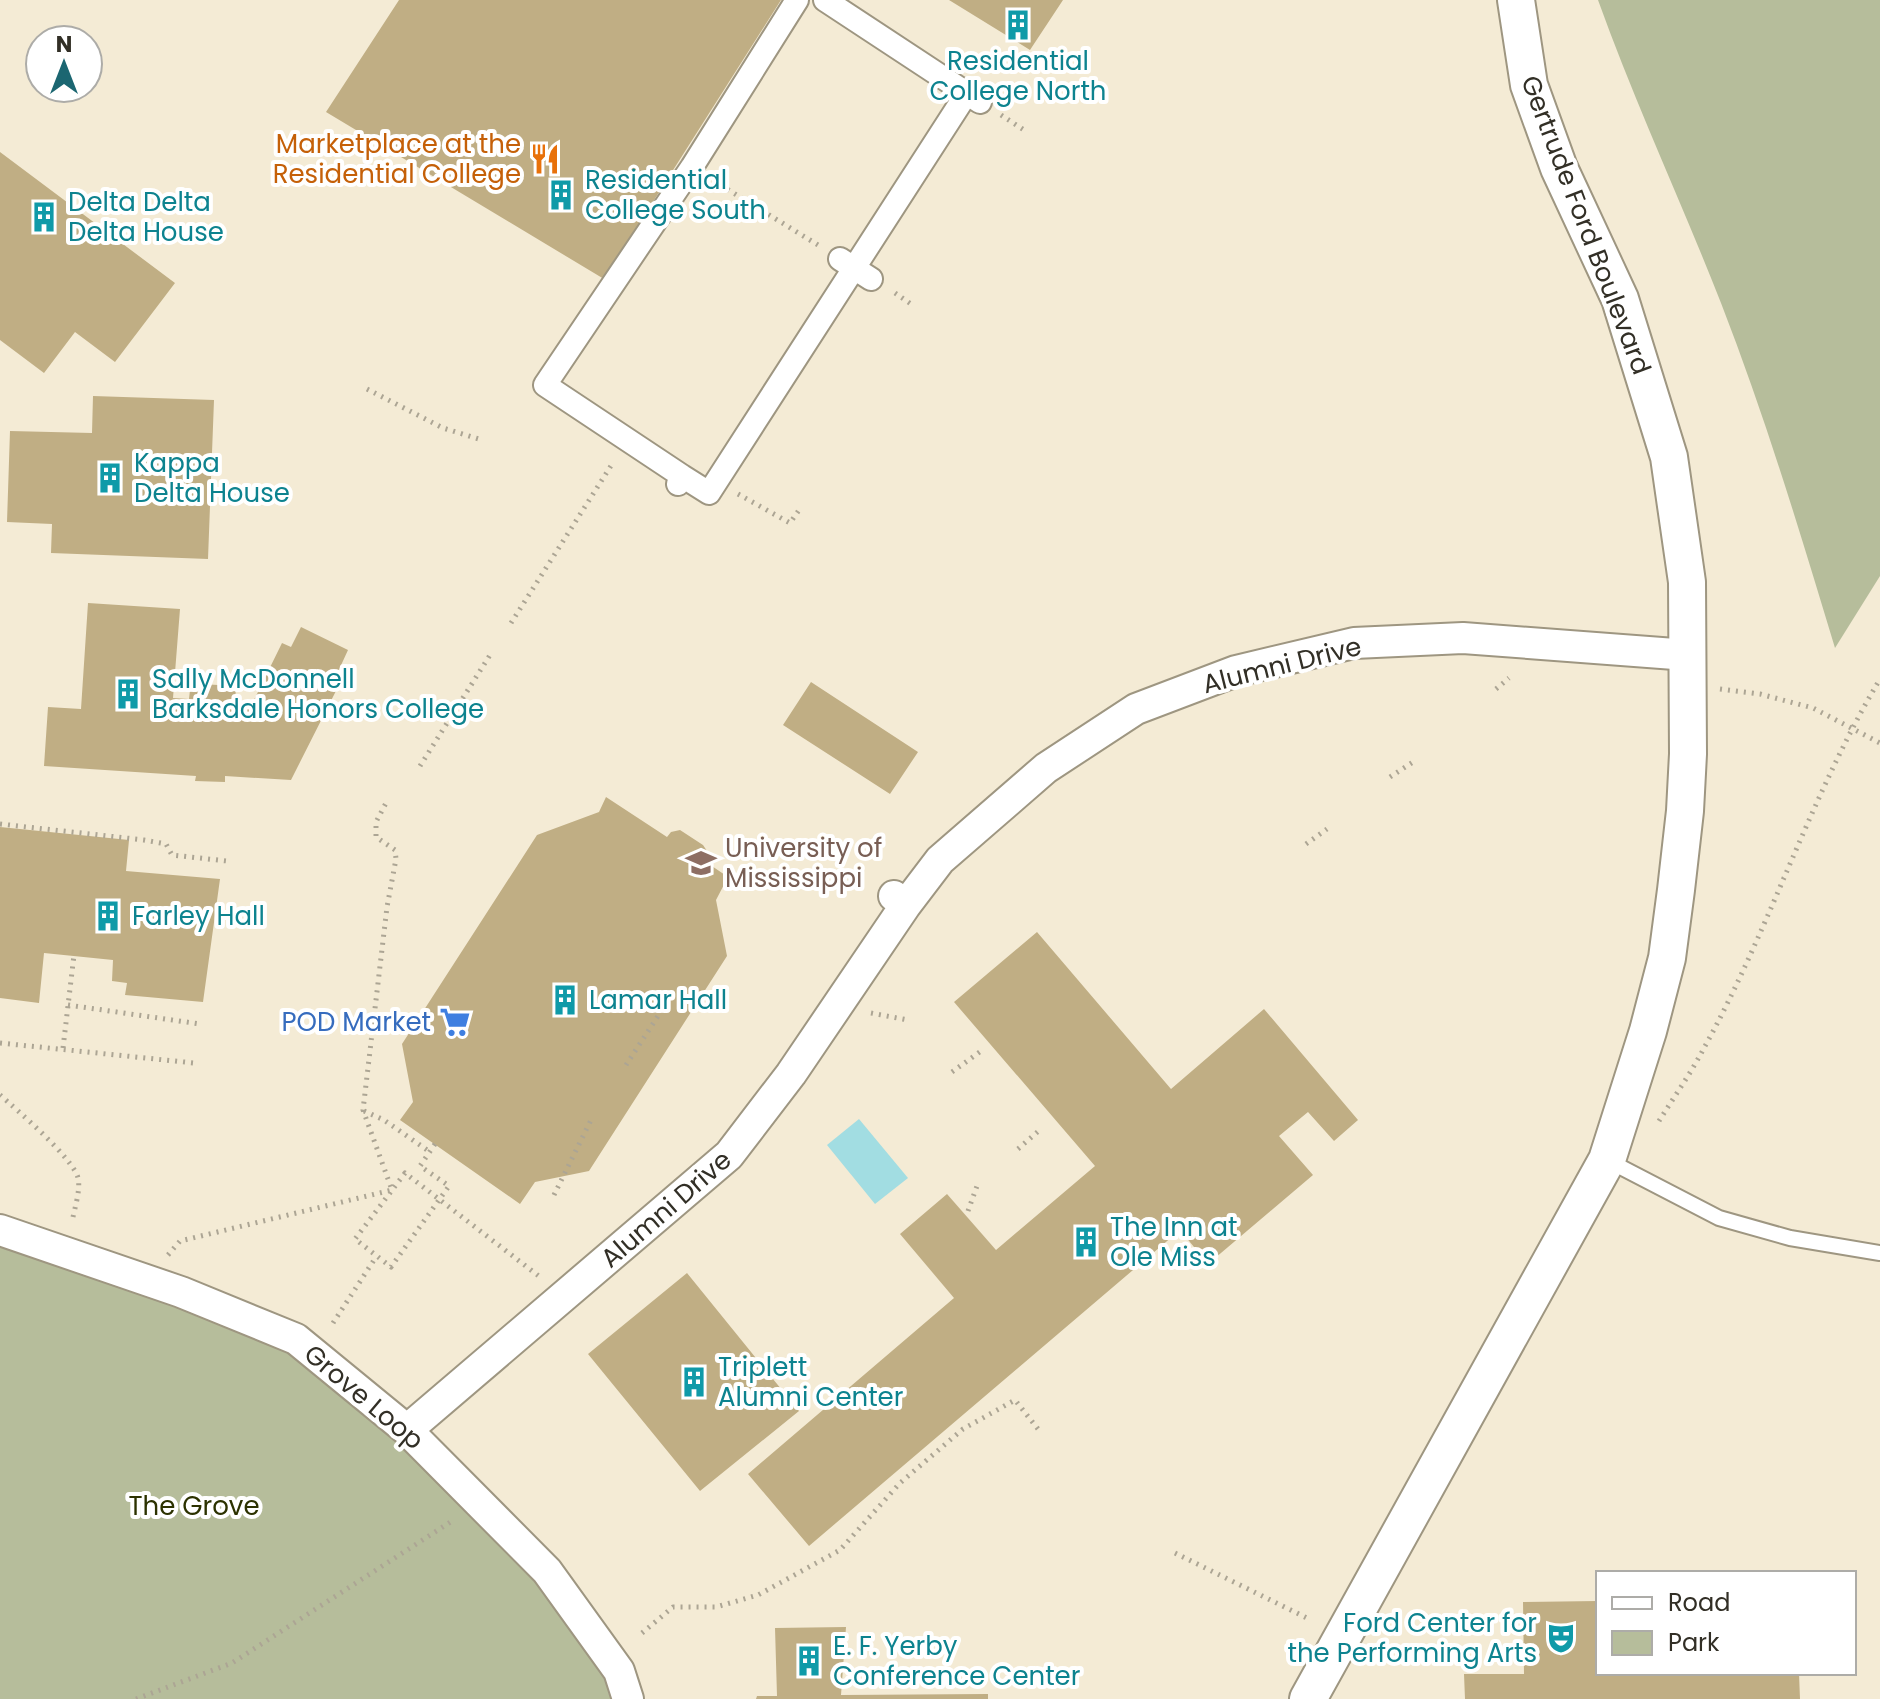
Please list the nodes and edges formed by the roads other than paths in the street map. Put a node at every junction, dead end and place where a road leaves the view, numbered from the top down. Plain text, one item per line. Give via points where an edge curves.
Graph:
1 (797, 0) edge
2 (825, 0) edge
3 (1515, 5) edge
4 (1688, 655) junction
5 (1607, 1160) junction
6 (0, 1230) edge
7 (1880, 1253) edge
8 (407, 1430) junction
9 (628, 1699) edge
10 (1308, 1699) edge

1 - 2 street via 699,171 545,385 680,480 709,493 729,488 856,269 974,98
3 - 4 street, Gertrude Ford Boulevard via 1529,85 1559,168 1620,299 1669,457 1687,582
4 - 5 street, Gertrude Ford Boulevard via 1685,811 1667,958 1648,1031 1636,1115
4 - 8 street, Alumni Drive via 1463,638 1354,643 1236,671 1136,709 1046,768 899,901 791,1074 729,1155
5 - 7 lane via 1719,1218 1790,1238
5 - 10 street, Gertrude Ford Boulevard
6 - 8 street, Grove Loop via 181,1292 296,1339
8 - 9 street, Grove Loop via 547,1571 619,1671

